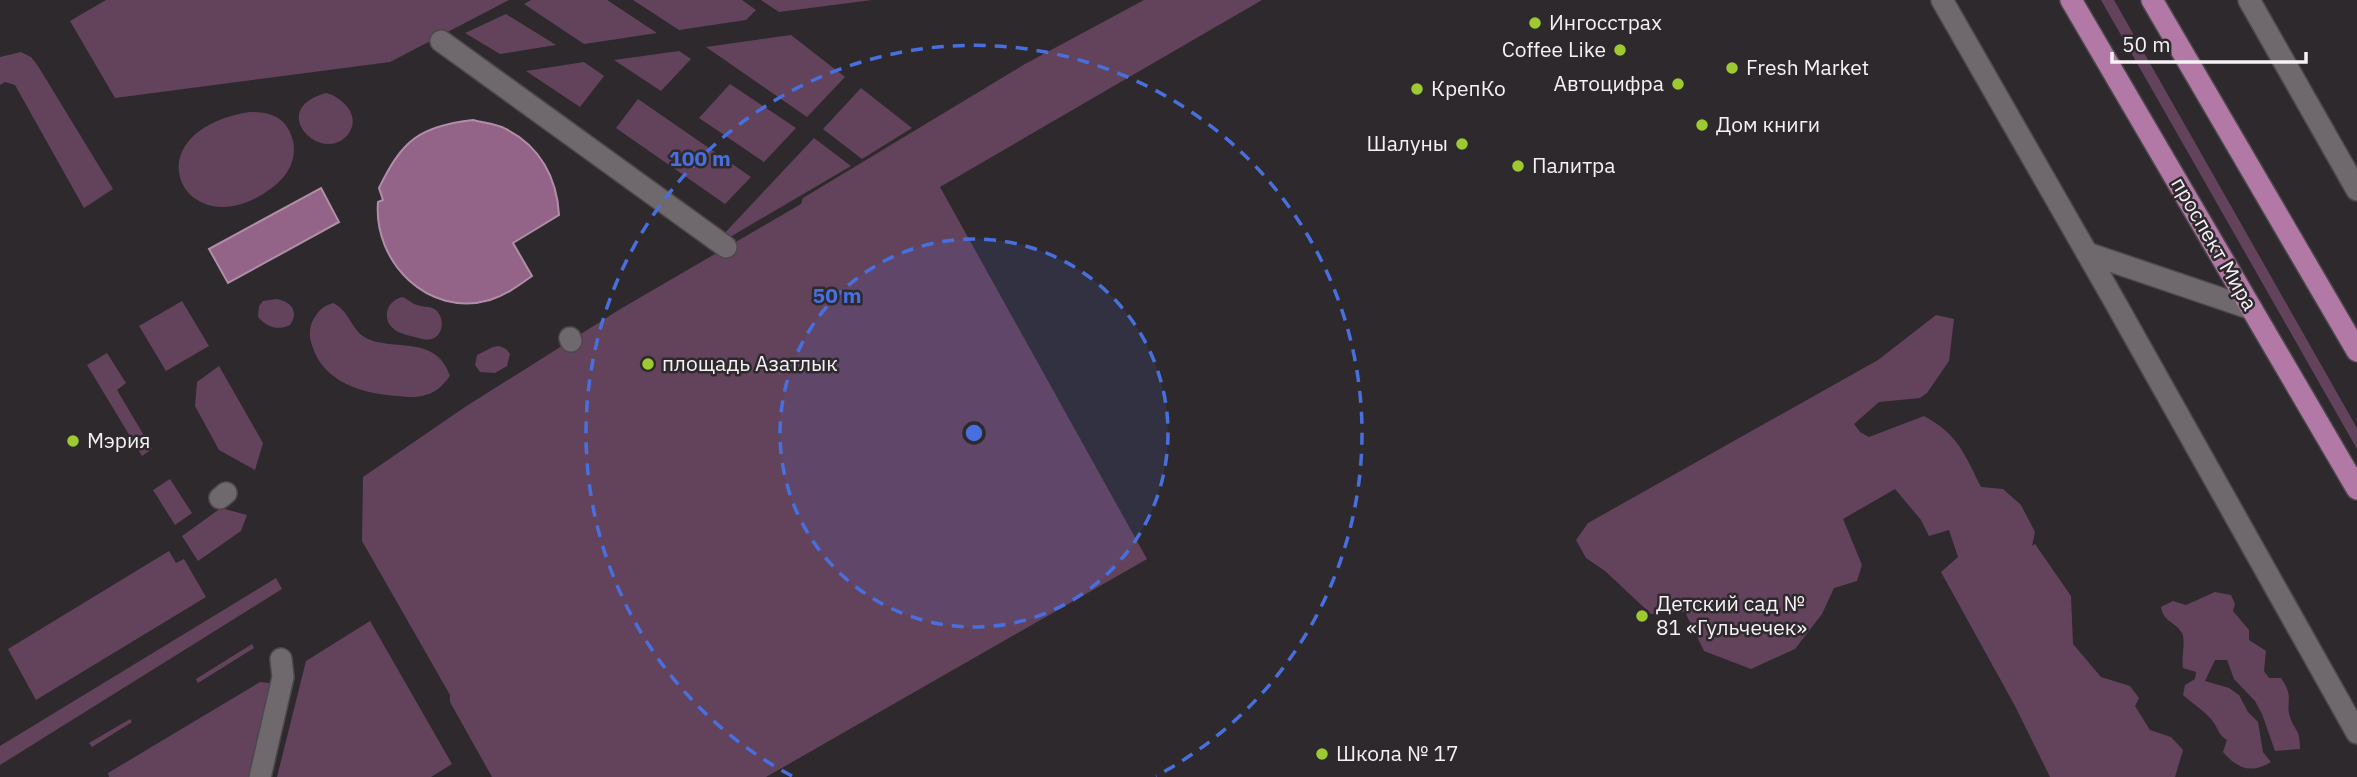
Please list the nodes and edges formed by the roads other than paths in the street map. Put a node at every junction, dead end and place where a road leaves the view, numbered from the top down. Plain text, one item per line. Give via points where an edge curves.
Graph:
1 (1942, 0) edge
2 (2071, 0) edge
3 (2152, 0) edge
4 (2249, 0) edge
5 (441, 41) dead end
6 (2357, 190) edge
7 (726, 247) dead end
8 (2087, 253) junction
9 (2252, 309) junction
10 (2357, 351) edge
11 (2357, 489) edge
12 (281, 659) dead end
13 (2357, 733) edge
14 (260, 777) edge

1 - 8 street
2 - 9 main road, проспект Мира
3 - 10 main road
4 - 6 street
5 - 7 street
8 - 9 street
8 - 13 street
9 - 11 main road, проспект Мира
12 - 14 street via 283,677

